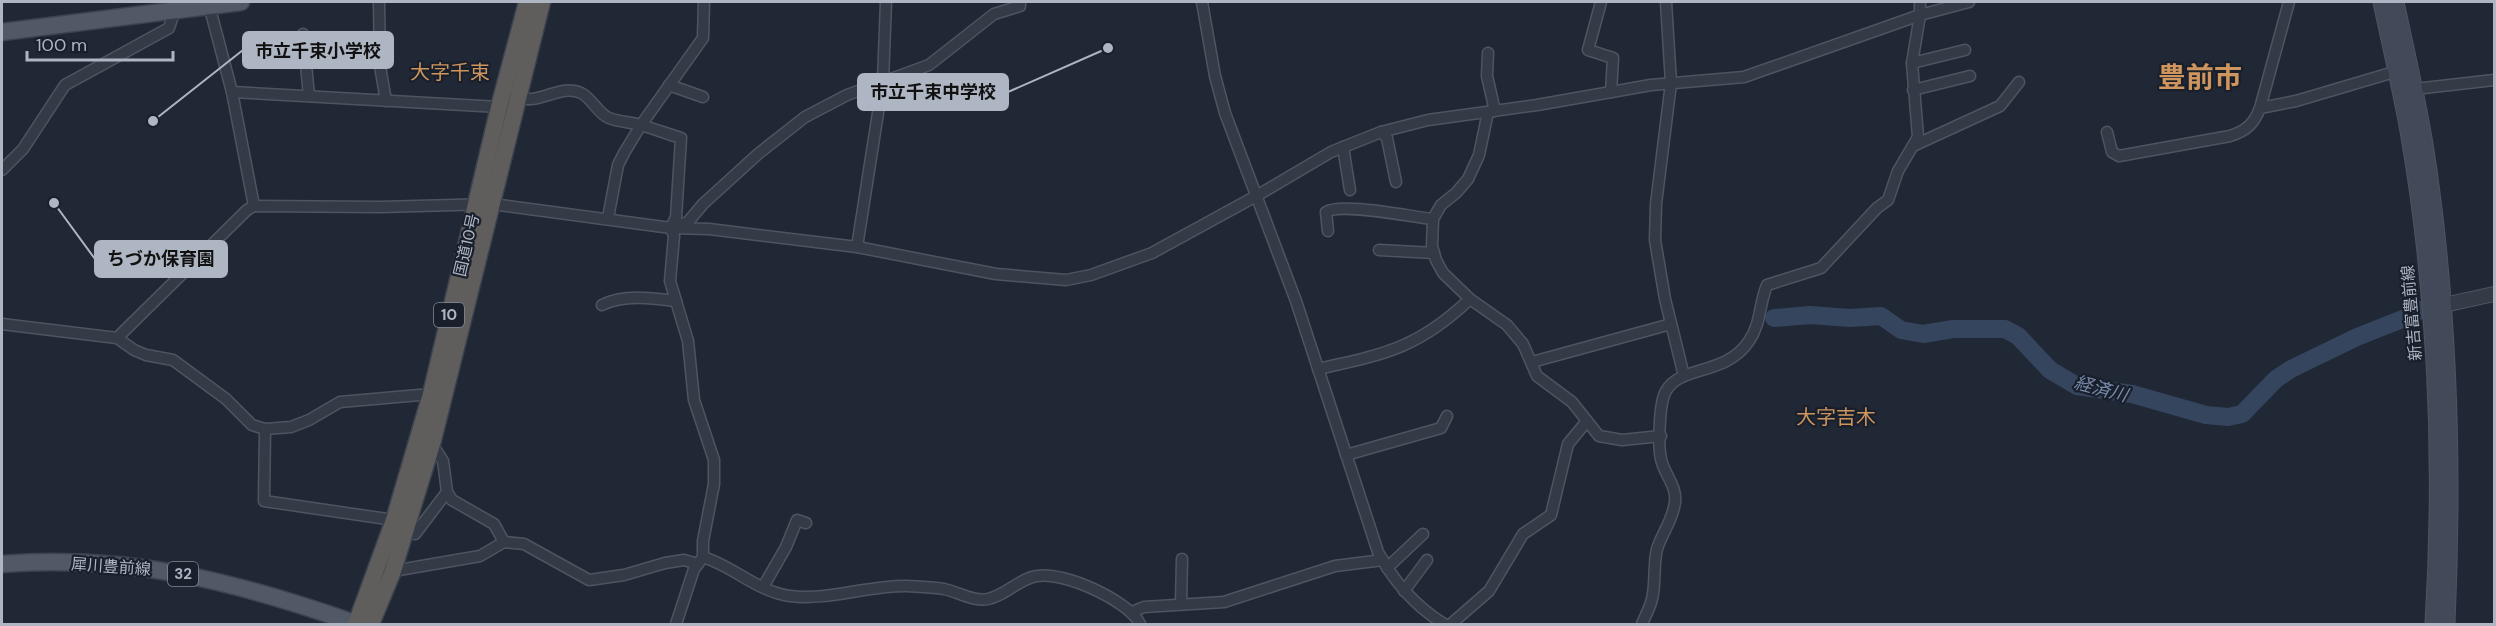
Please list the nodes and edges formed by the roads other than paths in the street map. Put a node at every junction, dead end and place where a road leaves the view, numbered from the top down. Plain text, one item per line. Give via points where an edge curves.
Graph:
1 (240, 2) edge
2 (379, 2) edge
3 (527, 2) edge
4 (542, 2) edge
5 (704, 2) edge
6 (886, 2) edge
7 (1020, 2) edge
8 (1202, 2) edge
9 (1601, 2) edge
10 (1666, 2) edge
11 (1920, 2) edge
12 (1969, 2) edge
13 (2289, 2) edge
14 (2381, 2) edge
15 (2396, 2) edge
16 (209, 5) junction
17 (173, 6) edge
18 (1920, 15) junction
19 (2, 32) edge
20 (303, 34) dead end
21 (1965, 50) dead end
22 (1488, 53) dead end
23 (1912, 63) junction
24 (2403, 70) junction
25 (1970, 76) dead end
26 (2494, 80) edge
27 (883, 81) junction
28 (2019, 82) dead end
29 (1671, 83) junction
30 (669, 85) junction
31 (2415, 89) junction
32 (1913, 90) junction
33 (232, 92) junction
34 (1611, 92) junction
35 (309, 96) junction
36 (518, 97) junction
37 (703, 97) dead end
38 (386, 101) junction
39 (499, 107) junction
40 (2260, 108) junction
41 (1491, 112) junction
42 (641, 125) junction
43 (1381, 132) junction
44 (2107, 132) dead end
45 (1913, 146) junction
46 (1343, 147) junction
47 (2, 170) edge
48 (1396, 182) dead end
49 (1350, 190) dead end
50 (1258, 195) junction
51 (484, 204) junction
52 (254, 206) junction
53 (608, 218) junction
54 (1433, 219) junction
55 (671, 228) junction
56 (1328, 231) dead end
57 (857, 247) junction
58 (1379, 250) dead end
59 (1434, 253) junction
60 (2494, 294) edge
61 (1470, 299) junction
62 (675, 301) junction
63 (602, 305) dead end
64 (2437, 307) junction
65 (2, 324) edge
66 (1671, 324) junction
67 (117, 338) junction
68 (1532, 362) junction
69 (1318, 369) junction
70 (1684, 376) junction
71 (431, 393) junction
72 (1447, 416) dead end
73 (1587, 421) junction
74 (265, 429) junction
75 (1661, 436) junction
76 (432, 444) junction
77 (1346, 455) junction
78 (447, 492) junction
79 (806, 523) dead end
80 (400, 526) junction
81 (1423, 534) dead end
82 (504, 542) junction
83 (1182, 559) dead end
84 (701, 560) junction
85 (1427, 560) dead end
86 (2, 564) edge
87 (1385, 564) junction
88 (393, 571) junction
89 (763, 587) junction
90 (1404, 591) junction
91 (1181, 604) junction
92 (1132, 612) junction
93 (356, 624) edge
94 (371, 624) edge
95 (676, 624) edge
96 (1140, 624) edge
97 (1444, 624) edge
98 (1452, 624) edge
99 (1642, 624) edge
100 (2433, 624) edge
101 (2446, 624) edge

1 - 16 main road
2 - 38 street via 380,66
3 - 39 highway, 国道10号 / 10
4 - 36 highway, 国道10号 / 10
5 - 30 street via 703,38
6 - 27 street
7 - 27 street via 1020,6 994,14 929,65
8 - 50 street via 1225,113
9 - 34 street via 1588,50 1613,58
10 - 29 street
11 - 18 street
12 - 18 street
13 - 40 street
14 - 24 main road, 新吉富豊前線
15 - 24 main road, 新吉富豊前線
16 - 17 main road
16 - 33 street
17 - 19 main road
17 - 47 street via 169,28 163,33 65,85 23,149
18 - 23 street
18 - 29 street via 1744,77
20 - 35 street
21 - 23 street
22 - 41 street
23 - 32 street
24 - 31 main road, 新吉富豊前線
24 - 40 street
24 - 64 main road, 新吉富豊前線 via 2422,226
25 - 32 street
26 - 31 street
27 - 55 street via 805,117 758,154 688,222
27 - 57 street
28 - 45 street via 2001,106
29 - 34 street
29 - 66 street via 1655,240
30 - 37 street
30 - 42 street
31 - 64 main road, 新吉富豊前線 via 2430,179
32 - 45 street via 1918,126
33 - 35 street
33 - 52 street
34 - 41 street
35 - 38 street
36 - 39 street
36 - 42 street via 534,99 559,91 582,93 607,117
36 - 51 highway, 国道10号 / 10
38 - 39 street
39 - 51 highway, 国道10号 / 10
40 - 44 street via 2252,124 2238,134 2127,156 2114,155
41 - 43 street via 1428,120
41 - 54 street via 1468,179 1441,205
42 - 53 street via 618,165
42 - 55 street via 681,138 676,217
43 - 46 street
43 - 48 street via 1387,138
45 - 70 street via 1898,171 1888,200 1821,268 1767,285 1759,322 1749,342 1734,358
46 - 49 street
46 - 50 street
50 - 57 street via 1142,257 1066,280 996,274
50 - 69 street
51 - 52 street
51 - 53 street
51 - 71 highway, 国道10号 / 10
51 - 76 highway, 国道10号 / 10
52 - 67 street
53 - 55 street
54 - 56 street via 1331,208 1326,212
54 - 59 street
55 - 57 street
55 - 62 street via 674,236 670,281
58 - 59 street
59 - 61 street via 1443,273
60 - 64 street
61 - 68 street via 1507,325
61 - 69 street via 1437,328 1408,345 1376,357
62 - 63 street via 645,297
62 - 84 street via 688,341 694,400 714,460 714,484
64 - 100 main road, 新吉富豊前線
64 - 101 main road, 新吉富豊前線 via 2451,482
65 - 67 street
66 - 68 street
66 - 70 street
67 - 74 street via 134,350 173,360 188,369 252,425
68 - 73 street via 1537,376 1572,402
69 - 77 street
70 - 75 street via 1665,392
71 - 74 street via 340,402 291,427
71 - 80 highway, 国道10号 / 10
72 - 77 street via 1441,428
73 - 75 street via 1599,436 1609,439
73 - 98 street via 1568,444 1551,515 1523,534 1489,591
74 - 80 street via 264,501
75 - 99 street via 1661,459 1675,501 1657,549 1652,599
76 - 78 street via 443,461
76 - 80 highway, 国道10号 / 10
77 - 87 street
78 - 80 street via 416,534
78 - 82 street via 452,500 494,524
79 - 89 street via 796,520
80 - 88 highway, 国道10号 / 10
80 - 93 highway, 国道10号 / 10
81 - 87 street
82 - 84 street via 524,544 589,580 665,563
82 - 88 street via 480,556
83 - 91 street
84 - 89 street via 720,562
84 - 95 street via 694,569
85 - 90 street
86 - 93 main road, 犀川豊前線 / 32 via 91,562 154,568 217,580
87 - 90 street
87 - 91 street via 1335,566 1224,602
88 - 94 highway, 国道10号 / 10
89 - 92 street via 787,596 807,597 906,586 987,599 1020,581 1059,576 1076,581
90 - 97 street
91 - 92 street via 1144,607
92 - 96 street

